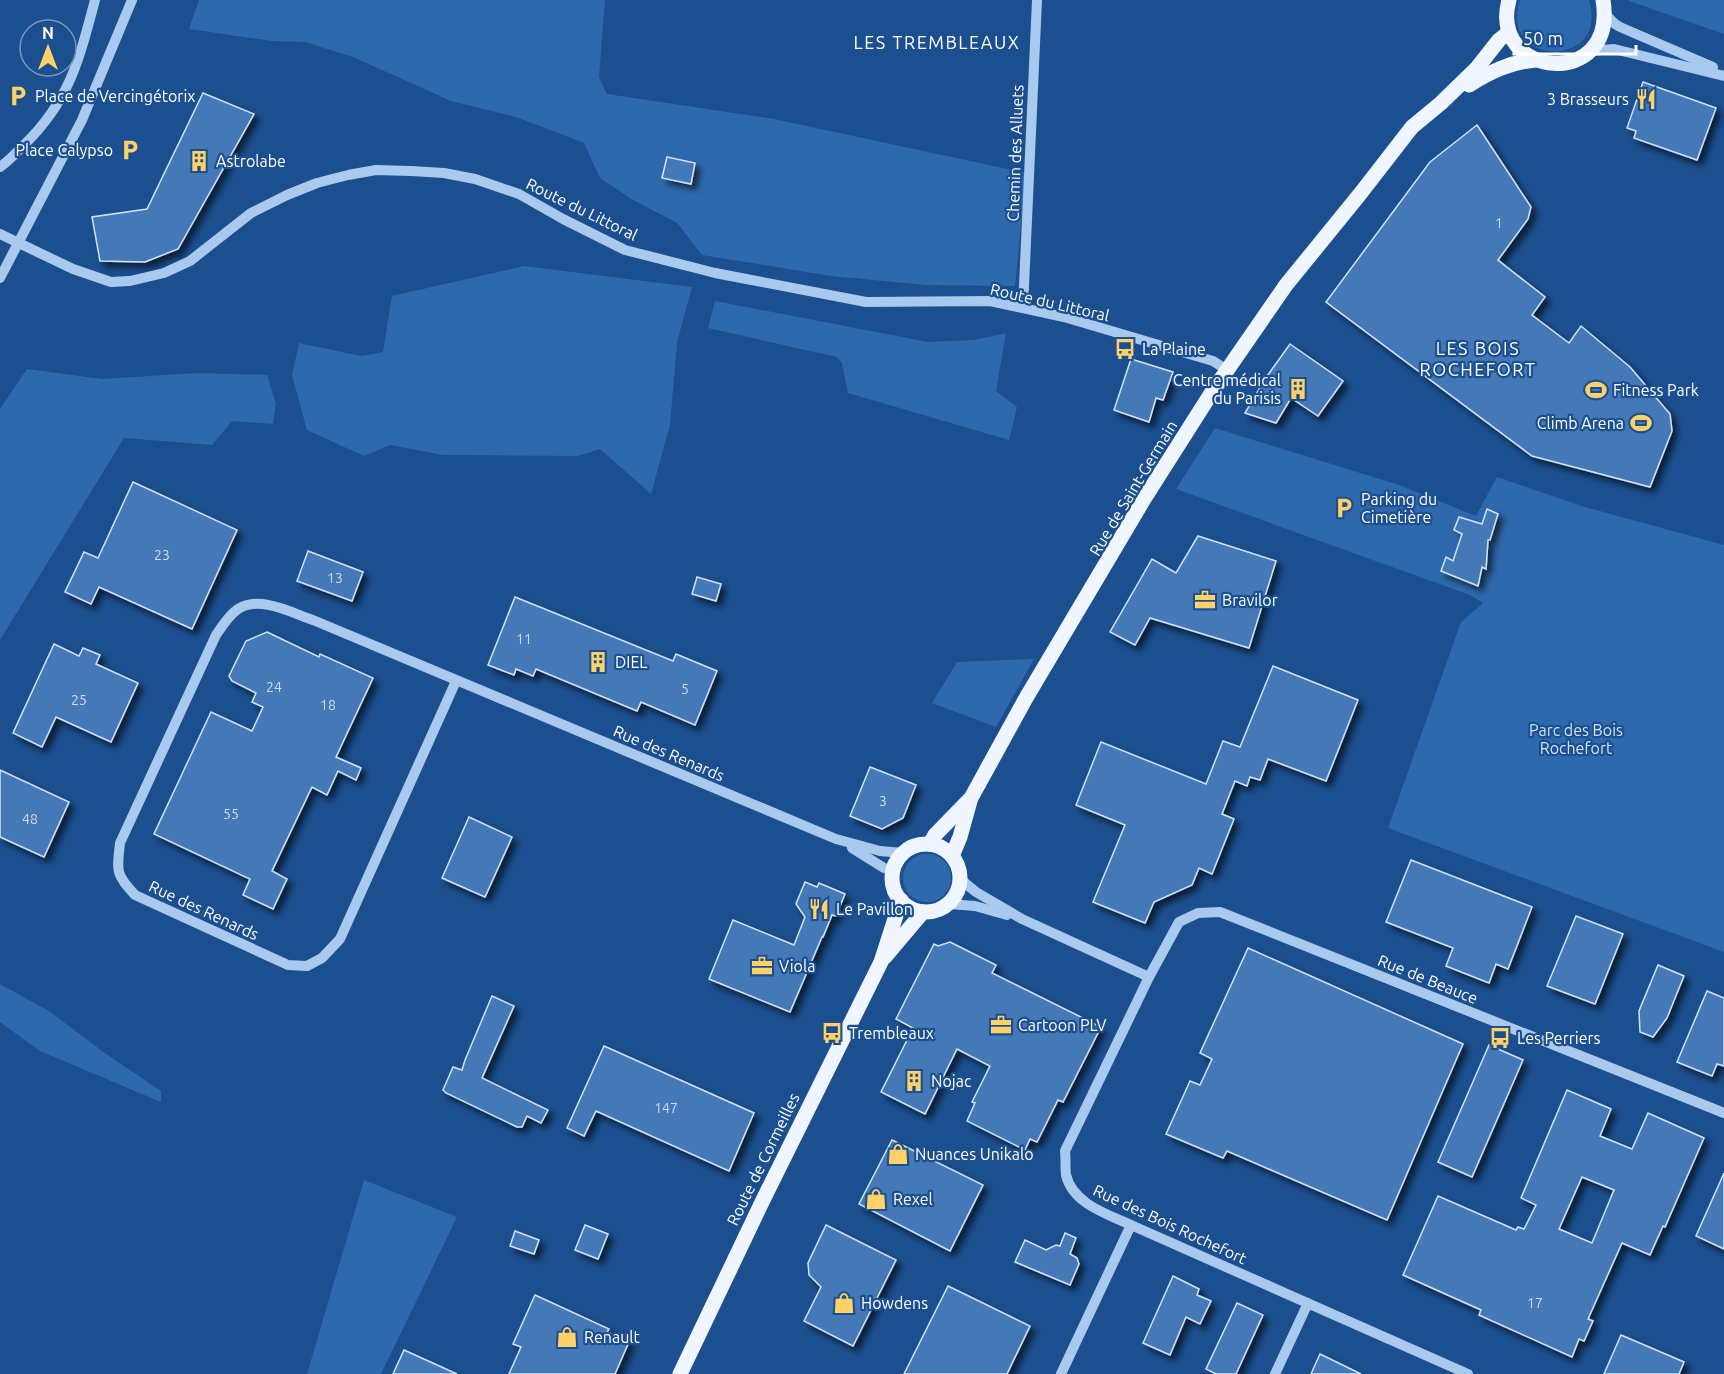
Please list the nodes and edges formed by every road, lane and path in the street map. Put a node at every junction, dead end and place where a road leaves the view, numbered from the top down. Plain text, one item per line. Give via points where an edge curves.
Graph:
1 (94, 0) edge
2 (132, 0) edge
3 (1036, 0) edge
4 (1509, 0) edge
5 (1604, 7) edge
6 (1509, 32) junction
7 (1590, 51) junction
8 (1536, 60) junction
9 (1724, 74) edge
10 (1441, 103) junction
11 (0, 167) edge
12 (0, 234) edge
13 (18, 243) junction
14 (0, 278) edge
15 (1023, 308) junction
16 (1227, 370) junction
17 (456, 681) junction
18 (970, 798) junction
19 (836, 839) junction
20 (930, 844) junction
21 (903, 853) junction
22 (952, 856) junction
23 (893, 871) junction
24 (960, 879) junction
25 (901, 900) junction
26 (949, 904) junction
27 (923, 912) junction
28 (1022, 920) junction
29 (881, 962) junction
30 (1149, 977) junction
31 (1724, 1113) edge
32 (1131, 1225) junction
33 (1308, 1303) junction
34 (680, 1374) edge
35 (1061, 1374) edge
36 (1275, 1374) edge
37 (1468, 1374) edge

1 - 11 street via 74,72 61,100 35,135
2 - 13 street via 82,120
3 - 15 street, Chemin des Alluets
4 - 6 main road
5 - 7 main road via 1604,27
5 - 9 street via 1615,24
6 - 8 main road via 1515,44
6 - 10 main road, Rue de Saint-Germain
7 - 8 main road via 1564,64
7 - 9 street via 1614,49
8 - 10 main road, Rue de Saint-Germain via 1487,74
10 - 16 main road, Rue de Saint-Germain via 1412,127 1287,285
12 - 13 street, Route du Littoral
13 - 14 street
13 - 15 street, Route du Littoral via 101,279 130,281 164,273 190,261 251,213 317,183 376,170 444,173 519,194 625,250 715,273 867,302 990,301
15 - 16 street, Route du Littoral via 1213,361
16 - 18 main road, Rue de Saint-Germain via 1144,499
17 - 17 street, Rue des Renards via 340,939 322,958 308,966 288,965 135,895 122,881 118,870 120,843 216,635 239,608 256,604 274,606
17 - 19 street, Rue des Renards
18 - 20 main road, Rue de Saint-Germain
18 - 22 main road, Rue de Saint-Germain
19 - 21 street, Rue des Renards
19 - 23 street, Rue des Renards
20 - 21 main road
20 - 22 main road
21 - 23 main road
22 - 24 main road
23 - 25 main road via 892,882
24 - 26 main road
24 - 28 street
25 - 27 main road
25 - 29 main road, Route de Cormeilles
26 - 27 main road
26 - 28 street via 975,906
27 - 29 main road, Route de Cormeilles
28 - 30 street
29 - 34 main road, Route de Cormeilles
30 - 31 street, Rue de Beauce via 1179,922 1198,913 1220,912
30 - 32 street, Rue des Bois Rochefort via 1065,1151 1066,1175 1076,1196
32 - 33 street, Rue des Bois Rochefort
32 - 35 street
33 - 36 street
33 - 37 street, Rue des Bois Rochefort

